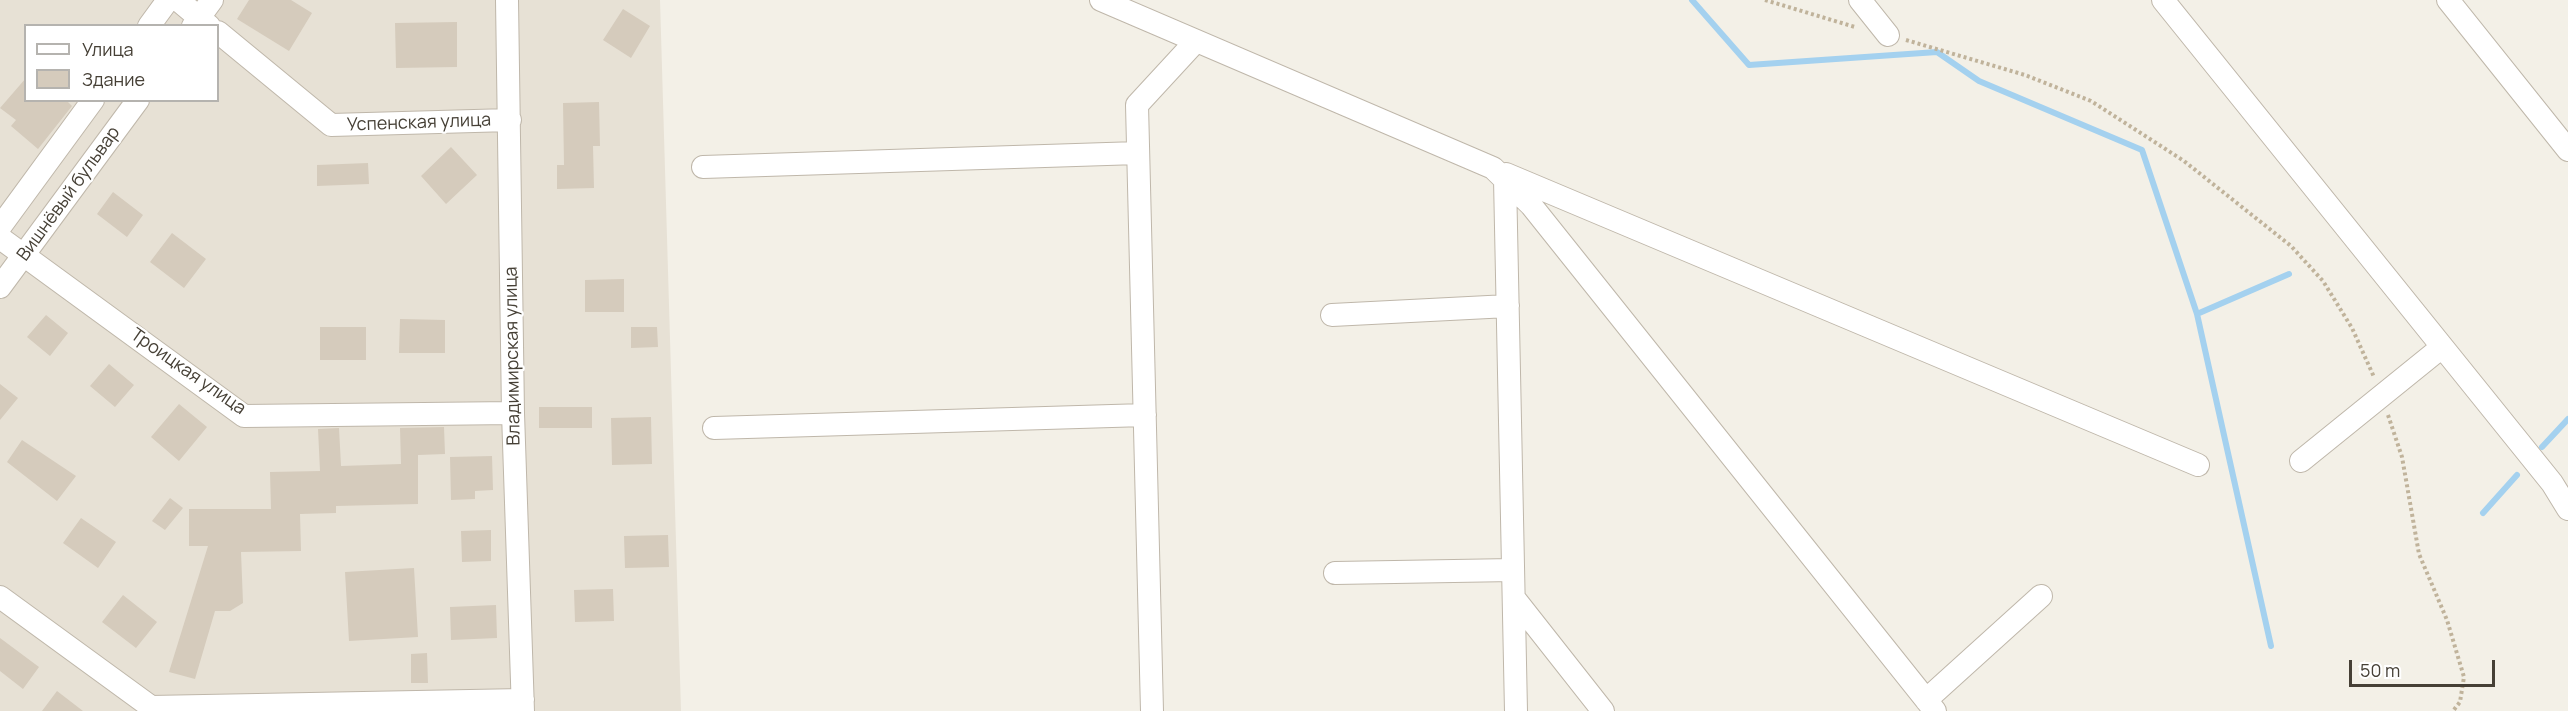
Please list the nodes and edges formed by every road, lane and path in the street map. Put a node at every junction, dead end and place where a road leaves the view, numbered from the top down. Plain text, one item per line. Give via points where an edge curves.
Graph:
1 (168, 0) edge
2 (178, 0) edge
3 (507, 0) edge
4 (1101, 0) edge
5 (1765, 0) edge
6 (1860, 0) edge
7 (2163, 0) edge
8 (2448, 0) edge
9 (203, 17) edge
10 (150, 24) edge
11 (219, 33) edge
12 (1888, 35) junction
13 (1196, 41) junction
14 (92, 102) edge
15 (137, 102) edge
16 (510, 120) junction
17 (2568, 150) edge
18 (1138, 153) junction
19 (703, 167) dead end
20 (1499, 174) junction
21 (0, 227) edge
22 (0, 238) edge
23 (24, 255) junction
24 (0, 287) edge
25 (1508, 306) junction
26 (1332, 315) dead end
27 (2442, 347) junction
28 (2382, 395) junction
29 (513, 413) junction
30 (1145, 415) junction
31 (714, 428) dead end
32 (2301, 461) dead end
33 (2198, 465) dead end
34 (2568, 510) edge
35 (1513, 570) junction
36 (1335, 573) dead end
37 (2041, 596) dead end
38 (0, 597) edge
39 (1514, 598) junction
40 (523, 705) edge
41 (1930, 705) edge
42 (1152, 711) edge
43 (1516, 711) edge
44 (1602, 711) edge
45 (2453, 711) edge

1 - 10 street
2 - 9 street
3 - 16 street, Владимирская улица
4 - 13 street
5 - 12 path
6 - 12 street
7 - 27 street
8 - 17 street
11 - 16 street, Успенская улица via 331,125
12 - 28 path via 2025,75 2091,101 2184,161 2291,246 2323,281 2352,328
13 - 18 street via 1137,105
13 - 20 street
14 - 21 street, Вишнёвый бульвар
15 - 23 street, Вишнёвый бульвар
16 - 29 street, Владимирская улица
18 - 19 street
18 - 30 street
20 - 25 street
20 - 33 street
20 - 41 street via 1531,205
22 - 23 street, Троицкая улица
23 - 24 street, Вишнёвый бульвар
23 - 29 street, Троицкая улица via 244,416
25 - 26 street
25 - 35 street
27 - 28 street
27 - 34 street via 2552,483
28 - 32 street
28 - 45 path via 2402,458 2419,554 2447,620 2464,677 2460,702
29 - 40 street, Владимирская улица
30 - 31 street
30 - 42 street
35 - 36 street
35 - 39 street
37 - 41 street
38 - 40 street via 151,707
39 - 43 street
39 - 44 street

